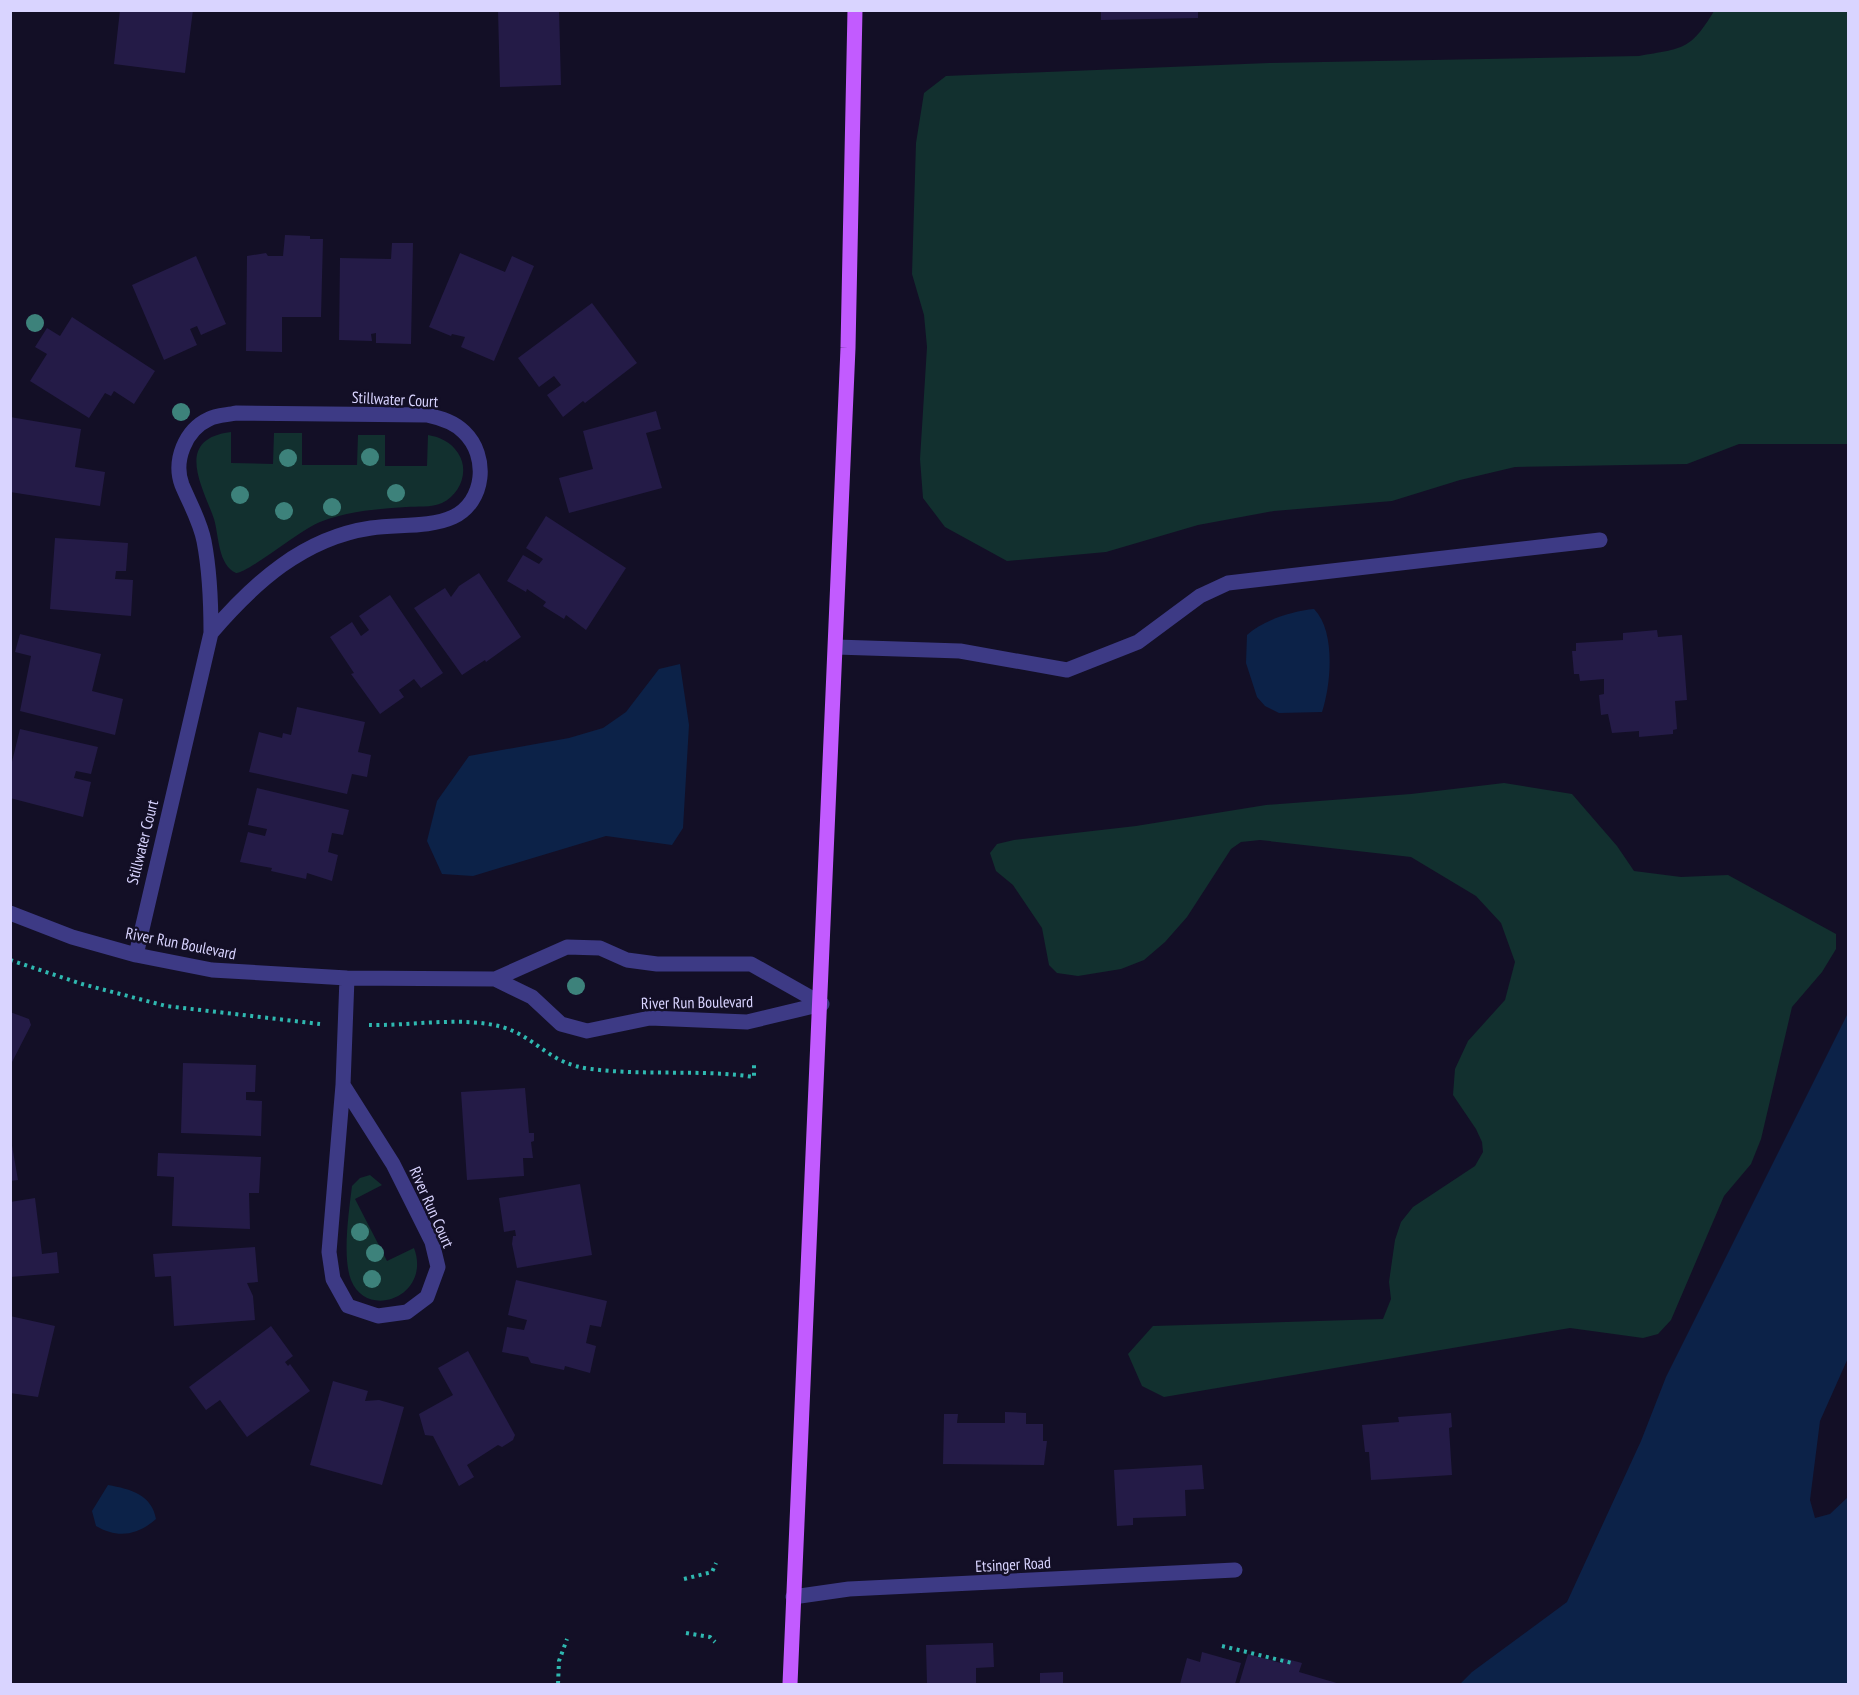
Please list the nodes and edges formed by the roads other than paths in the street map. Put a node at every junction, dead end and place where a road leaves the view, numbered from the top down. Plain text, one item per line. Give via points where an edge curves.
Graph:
1 (855, 10) edge
2 (1600, 540) dead end
3 (211, 633) junction
4 (836, 647) junction
5 (10, 913) edge
6 (136, 955) junction
7 (347, 978) junction
8 (495, 979) junction
9 (822, 1004) junction
10 (343, 1085) junction
11 (1235, 1570) dead end
12 (793, 1597) junction
13 (790, 1684) edge

1 - 4 main road via 848,348
2 - 4 street via 1228,583 1182,608 1138,642 1067,670 960,651
3 - 3 street, Stillwater Court via 241,599 281,564 323,540 369,528 432,523 453,517 471,504 479,487 480,464 476,447 465,432 447,420 427,415 236,413 208,419 186,438 179,459 181,483 204,539 210,579
3 - 6 street, Stillwater Court
4 - 9 main road
5 - 6 street, River Run Boulevard via 72,937
6 - 7 street, River Run Boulevard via 212,970
7 - 8 street, River Run Boulevard
7 - 10 street, River Run Court
8 - 9 street, River Run Boulevard via 532,997 561,1024 587,1030 650,1018 747,1022
8 - 9 street, River Run Boulevard via 567,947 600,948 627,960 657,964 751,964
9 - 12 main road
10 - 10 street, River Run Court via 329,1252 333,1279 348,1306 378,1317 407,1312 427,1297 438,1267 432,1242 393,1164
11 - 12 street, Etsinger Road via 849,1590
12 - 13 main road

